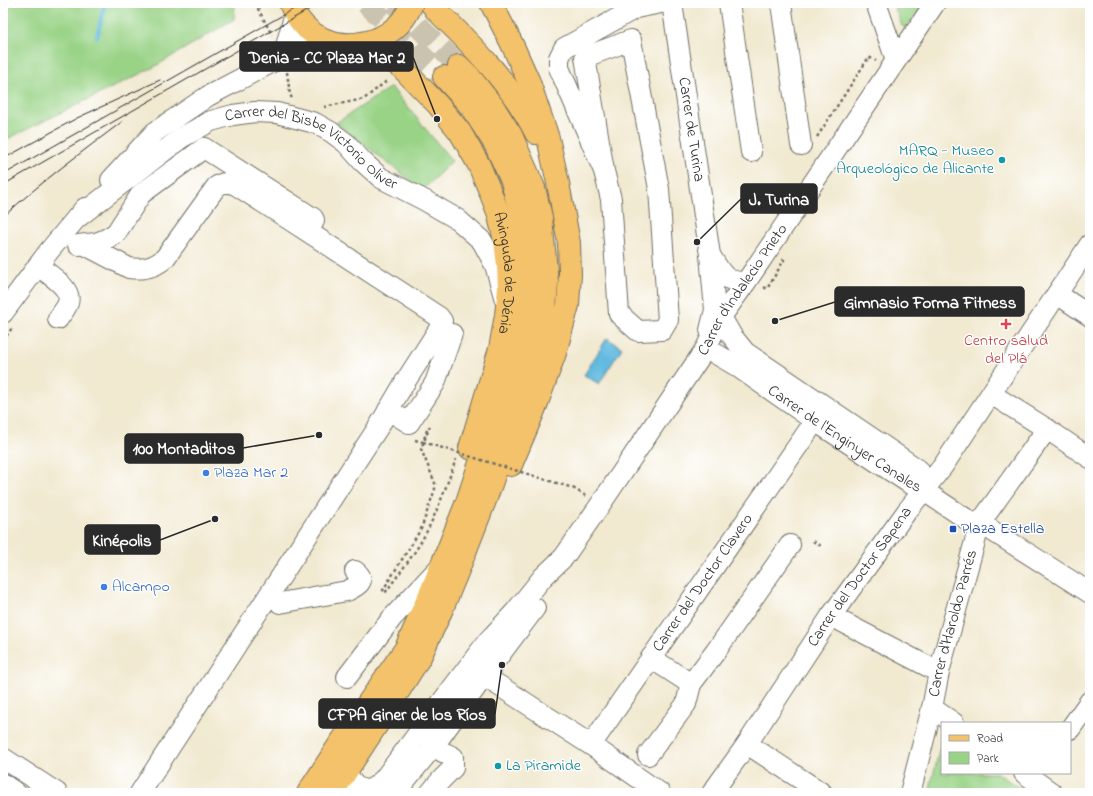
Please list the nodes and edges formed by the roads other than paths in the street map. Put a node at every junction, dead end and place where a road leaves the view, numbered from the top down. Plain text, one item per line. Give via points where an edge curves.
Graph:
1 (412, 3) edge
2 (431, 3) edge
3 (491, 3) edge
4 (661, 3) edge
5 (672, 3) edge
6 (729, 3) edge
7 (780, 3) edge
8 (876, 3) edge
9 (934, 3) edge
10 (292, 8) edge
11 (320, 37) junction
12 (371, 41) junction
13 (283, 57) junction
14 (893, 65) junction
15 (808, 143) road end
16 (751, 152) dead end
17 (604, 171) junction
18 (558, 183) junction
19 (77, 218) junction
20 (313, 223) dead end
21 (73, 242) junction
22 (1090, 244) edge
23 (710, 255) junction
24 (38, 266) junction
25 (98, 268) dead end
26 (746, 282) junction
27 (1057, 294) junction
28 (3, 313) edge
29 (506, 315) junction
30 (1090, 316) edge
31 (722, 317) junction
32 (58, 319) dead end
33 (452, 334) dead end
34 (706, 348) junction
35 (745, 352) junction
36 (991, 394) junction
37 (388, 410) junction
38 (815, 421) junction
39 (1047, 429) junction
40 (1090, 458) edge
41 (924, 491) junction
42 (975, 523) junction
43 (790, 545) dead end
44 (564, 557) junction
45 (448, 570) junction
46 (355, 571) dead end
47 (431, 592) junction
48 (1090, 593) edge
49 (280, 603) dead end
50 (515, 612) junction
51 (831, 616) junction
52 (651, 658) junction
53 (939, 672) junction
54 (484, 676) junction
55 (347, 677) dead end
56 (691, 684) junction
57 (1090, 701) edge
58 (932, 708) junction
59 (953, 722) edge
60 (1071, 728) edge
61 (747, 744) junction
62 (591, 745) junction
63 (434, 746) junction
64 (648, 755) dead end
65 (3, 758) edge
66 (346, 772) junction
67 (1032, 775) edge
68 (3, 784) edge
69 (16, 793) edge
70 (57, 793) edge
71 (140, 793) edge
72 (308, 793) edge
73 (332, 793) edge
74 (395, 793) edge
75 (430, 793) edge
76 (660, 793) edge
77 (712, 793) edge
78 (822, 793) edge
79 (910, 793) edge
80 (1052, 793) edge

1 - 12 main road, bridge via 400,23
2 - 18 main road, Avinguda de Dénia via 489,64 513,94 531,123
3 - 18 main road, Avinguda de Dénia via 529,82 548,138
4 - 17 street via 636,8 564,48 559,58 559,68
5 - 23 street, Carrer de Turina
6 - 16 street
7 - 15 street
8 - 14 street
9 - 14 street, Carrer d'Indalecio Prieto
10 - 11 main road via 302,23
10 - 13 street
11 - 12 main road via 350,45
11 - 13 street, Carrer del Bisbe Victorio Oliver
12 - 29 main road, Avinguda de Dénia via 438,105 460,132 479,165 498,212 505,241 509,289
13 - 19 street, Carrer del Bisbe Victorio Oliver via 208,96 155,132
14 - 26 street, Carrer d'Indalecio Prieto
17 - 17 street via 610,199 619,314 638,331 662,330 668,320 659,189 631,40 585,57
18 - 45 main road, Avinguda de Dénia via 569,244 570,274 568,305 555,353 522,442 502,486
19 - 21 street, Carrer del Bisbe Victorio Oliver
19 - 29 street, Carrer del Bisbe Victorio Oliver via 181,138 211,121 255,112 277,113 315,123 331,132 382,178 457,219 482,241 495,265
20 - 21 street via 313,218 204,148 141,194 116,233 96,243
21 - 24 street, Carrer del Bisbe Victorio Oliver
21 - 25 street via 76,254
21 - 37 street via 128,268 152,267 165,258 220,184 236,185 441,319 441,326
22 - 27 street, Carrer del Doctor Sapena
23 - 26 street, Carrer de Turina via 725,277 736,282
23 - 34 street, Carrer de Turina via 714,310
24 - 28 street, Carrer del Bisbe Victorio Oliver
24 - 32 street via 59,282 68,293 68,304
26 - 31 street, Carrer d'Indalecio Prieto
27 - 30 street
27 - 36 street, Carrer del Doctor Sapena
29 - 45 main road, Avinguda de Dénia via 500,349 461,484
31 - 34 street, Carrer d'Indalecio Prieto
31 - 35 street, Carrer de l'Enginyer Canales via 732,336
33 - 37 street via 435,383 409,423
34 - 35 street, Carrer de l'Enginyer Canales via 724,346
34 - 38 street, Carrer de l'Enginyer Canales via 735,365
34 - 44 street, Carrer d'Indalecio Prieto
35 - 41 street, Carrer de l'Enginyer Canales via 919,470
36 - 39 street
36 - 41 street, Carrer del Doctor Sapena
37 - 71 street
38 - 41 street, Carrer de l'Enginyer Canales
38 - 52 street, Carrer del Doctor Clavero
39 - 40 street
39 - 42 street, Carrer d'Haroldo Parrés
41 - 42 street
41 - 51 street, Carrer del Doctor Sapena
42 - 48 street
42 - 53 street, Carrer d'Haroldo Parrés
43 - 56 street
44 - 50 street, Carrer d'Indalecio Prieto via 543,577
44 - 54 street, Carrer d'Indalecio Prieto via 552,584
45 - 47 main road, Avinguda de Dénia
45 - 47 main road, Avinguda de Dénia via 486,498 532,368 544,322 547,282 541,217 534,188 510,135 492,105 469,76 451,72 495,144 512,181 527,251 527,300 522,331 467,502
45 - 55 street via 392,618
45 - 66 main road, Avinguda de Dénia via 442,609 420,657
46 - 49 street via 361,580 360,584 347,591
47 - 72 main road, Avinguda de Dénia via 406,648
50 - 63 street, Carrer d'Indalecio Prieto via 503,638 480,672 432,733 431,740
50 - 66 street, Carrer d'Indalecio Prieto via 487,642 382,780 372,789 363,790 354,785
51 - 53 street
51 - 61 street, Carrer del Doctor Sapena
52 - 56 street
52 - 62 street, Carrer del Doctor Clavero
53 - 58 street, Carrer d'Haroldo Parrés
54 - 62 street
54 - 63 street, Carrer d'Indalecio Prieto
56 - 64 street via 686,704
57 - 60 street
58 - 59 street
58 - 79 street, Carrer d'Haroldo Parrés
61 - 77 street, Carrer del Doctor Sapena
61 - 78 street
62 - 76 street
63 - 74 street, Carrer d'Indalecio Prieto
63 - 75 street via 453,757 453,768
65 - 70 street
66 - 73 main road, Avinguda de Dénia
67 - 80 street
68 - 69 street

